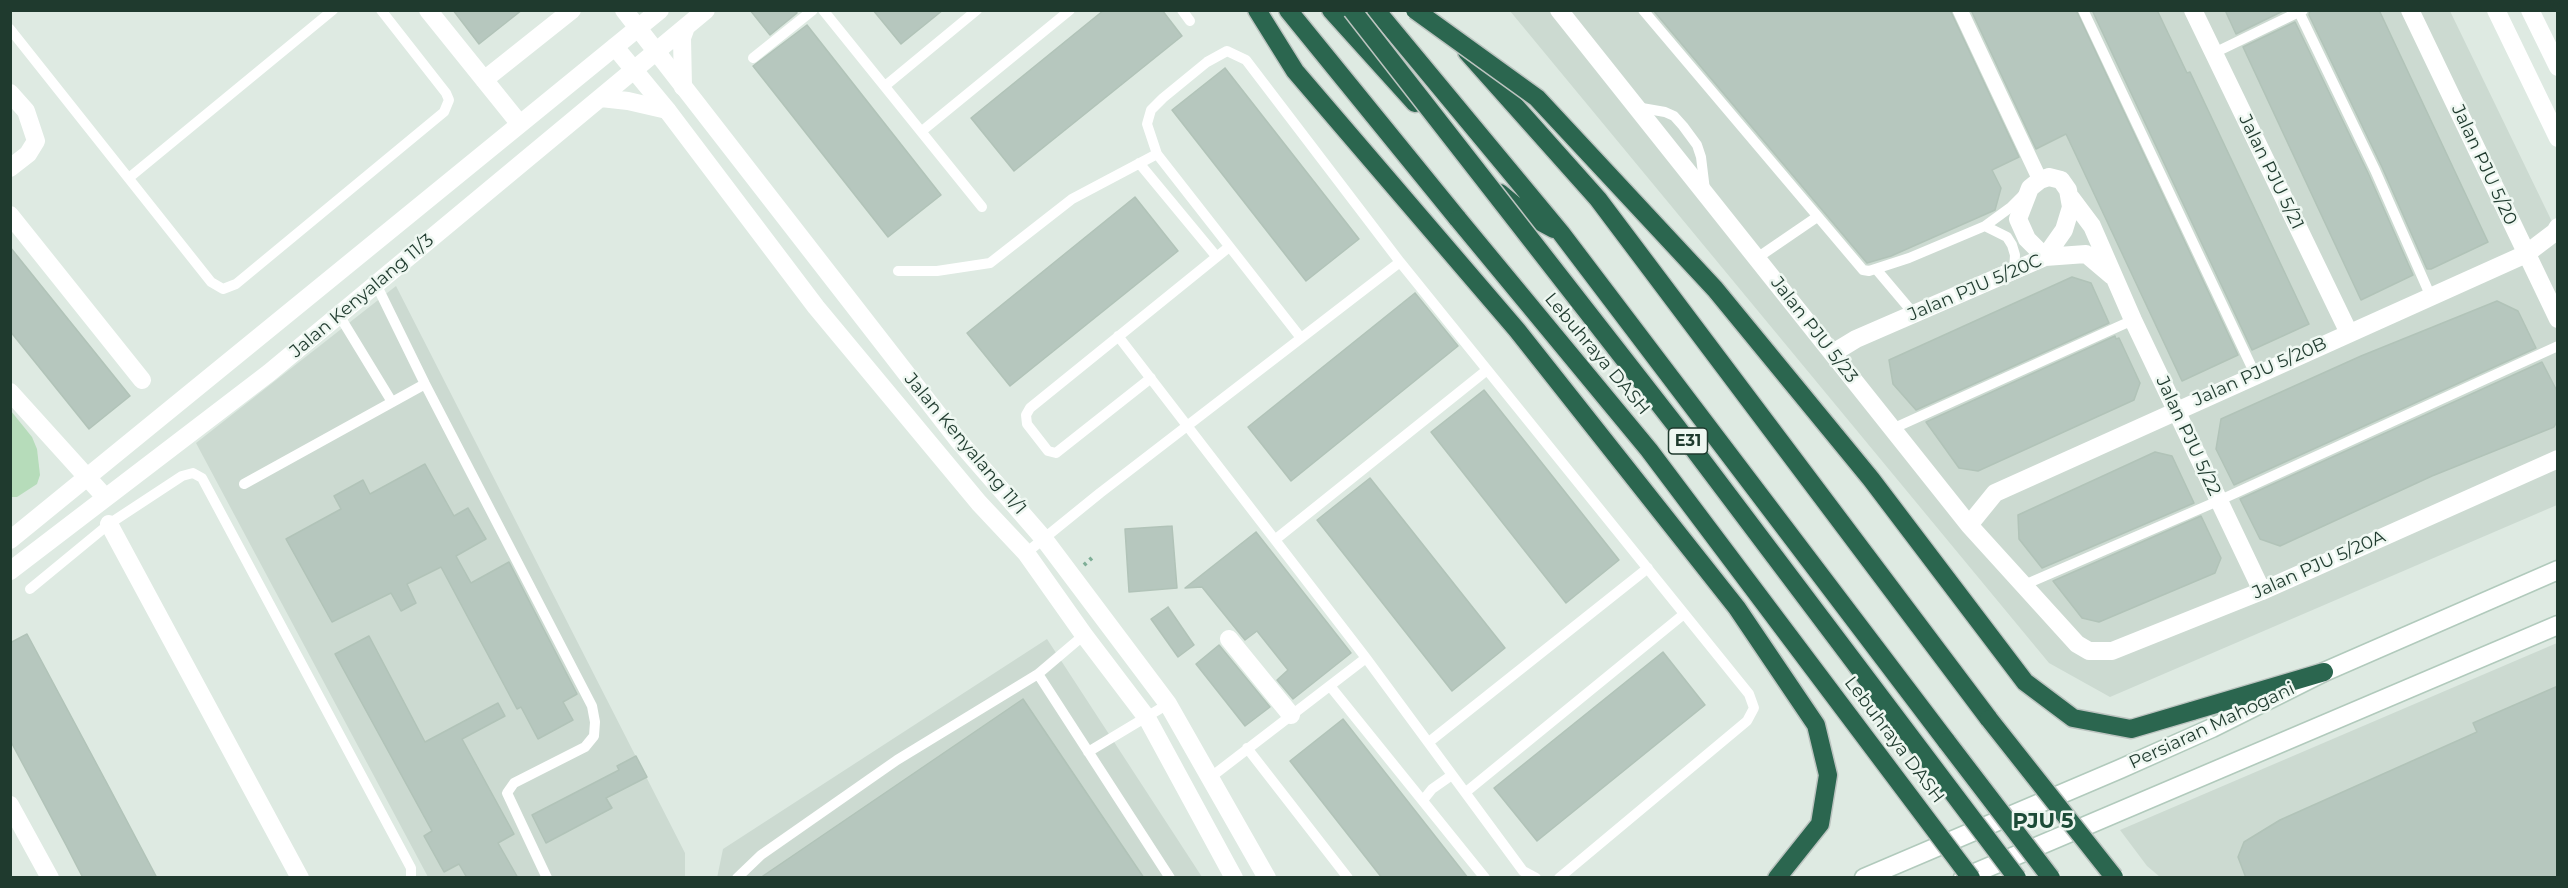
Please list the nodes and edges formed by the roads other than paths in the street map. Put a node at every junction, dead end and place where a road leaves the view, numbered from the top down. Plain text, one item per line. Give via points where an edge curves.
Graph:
1 (333, 10) edge
2 (381, 10) edge
3 (428, 10) edge
4 (572, 10) edge
5 (624, 10) edge
6 (660, 10) edge
7 (706, 10) edge
8 (813, 10) edge
9 (824, 10) edge
10 (977, 10) edge
11 (1070, 10) edge
12 (1182, 10) edge
13 (1257, 10) edge
14 (1288, 10) edge
15 (1331, 10) edge
16 (1352, 10) edge
17 (1376, 10) edge
18 (1415, 10) edge
19 (1430, 10) edge
20 (1643, 10) edge
21 (1959, 10) edge
22 (2083, 10) edge
23 (2193, 10) edge
24 (2410, 10) edge
25 (2496, 10) edge
26 (2530, 10) edge
27 (1559, 11) edge
28 (2300, 11) edge
29 (1190, 21) dead end
30 (686, 27) junction
31 (638, 28) junction
32 (10, 29) edge
33 (615, 47) junction
34 (657, 52) junction
35 (2214, 53) junction
36 (753, 58) dead end
37 (2558, 67) edge
38 (634, 70) junction
39 (484, 80) junction
40 (885, 86) junction
41 (683, 87) junction
42 (10, 93) edge
43 (601, 98) junction
44 (667, 110) junction
45 (519, 123) junction
46 (922, 131) junction
47 (2558, 138) edge
48 (1157, 154) junction
49 (1139, 164) junction
50 (10, 168) edge
51 (130, 177) junction
52 (2035, 184) junction
53 (2071, 198) junction
54 (982, 207) dead end
55 (10, 215) edge
56 (1817, 217) junction
57 (1985, 226) junction
58 (2558, 227) edge
59 (1561, 233) junction
60 (1229, 246) junction
61 (2526, 254) junction
62 (1216, 256) junction
63 (2045, 257) junction
64 (1757, 258) junction
65 (1400, 262) junction
66 (1876, 269) junction
67 (2014, 270) junction
68 (898, 271) dead end
69 (2115, 280) junction
70 (376, 284) junction
71 (2431, 297) junction
72 (1914, 314) junction
73 (339, 315) junction
74 (2133, 320) junction
75 (2558, 320) edge
76 (2349, 333) junction
77 (1118, 336) junction
78 (1301, 338) junction
79 (2558, 346) edge
80 (1833, 353) junction
81 (1487, 370) junction
82 (2255, 374) junction
83 (1151, 378) junction
84 (142, 380) dead end
85 (425, 384) junction
86 (10, 392) edge
87 (392, 402) junction
88 (2176, 410) junction
89 (1188, 425) junction
90 (1892, 429) junction
91 (2558, 459) edge
92 (87, 477) junction
93 (244, 484) dead end
94 (105, 497) junction
95 (2218, 501) junction
96 (109, 524) junction
97 (1969, 525) junction
98 (1044, 539) junction
99 (1276, 539) junction
100 (10, 540) edge
101 (1026, 553) junction
102 (1648, 568) junction
103 (2558, 570) edge
104 (10, 571) edge
105 (2024, 585) junction
106 (30, 589) dead end
107 (2262, 591) junction
108 (1684, 614) junction
109 (2558, 625) edge
110 (1084, 635) junction
111 (1229, 639) dead end
112 (2077, 644) joint
113 (1366, 658) junction
114 (2324, 672) junction
115 (1038, 674) junction
116 (1329, 686) junction
117 (1168, 704) junction
118 (1291, 715) junction
119 (1148, 718) junction
120 (1429, 742) junction
121 (1247, 748) junction
122 (1088, 752) junction
123 (1452, 775) junction
124 (1211, 777) junction
125 (1466, 792) junction
126 (1424, 799) junction
127 (10, 805) edge
128 (1519, 874) edge
129 (2114, 877) edge
130 (50, 878) edge
131 (300, 878) edge
132 (411, 878) edge
133 (547, 878) edge
134 (737, 878) edge
135 (1170, 878) edge
136 (1234, 878) edge
137 (1267, 878) edge
138 (1348, 878) edge
139 (1485, 878) edge
140 (1536, 878) edge
141 (1559, 878) edge
142 (1777, 878) edge
143 (1864, 878) edge
144 (1963, 878) edge
145 (1971, 878) edge
146 (2017, 878) edge
147 (2050, 878) edge

1 - 51 lane
2 - 51 lane via 446,93 444,112 236,284 223,289 212,282
3 - 39 street
4 - 39 street
5 - 31 street, Jalan Kenyalang 11/1
6 - 31 street, Jalan Kenyalang 11/3
7 - 30 street, Jalan Kenyalang 11/3
8 - 36 lane
9 - 40 lane
10 - 40 lane
11 - 46 lane
12 - 29 lane
13 - 142 highway via 1295,71 1517,330 1737,608 1816,725 1828,775 1820,824
14 - 145 highway, Lebuhraya DASH / E31, bridge via 1649,450
15 - 59 highway via 1487,182 1524,213
16 - 146 highway, Lebuhraya DASH / E31, bridge via 1677,427
17 - 59 highway
18 - 114 highway, bridge via 1537,98 1715,289 1871,479 2025,682 2073,718 2131,729
19 - 129 highway, bridge via 1598,199 1989,719
20 - 56 lane
21 - 52 street
22 - 82 lane
23 - 35 street, Jalan PJU 5/21
24 - 61 street, Jalan PJU 5/20
25 - 47 street
26 - 37 street
27 - 64 street, Jalan PJU 5/23
28 - 35 lane
28 - 71 lane
30 - 34 street, Jalan Kenyalang 11/3
30 - 41 street via 682,38
31 - 33 street, Jalan Kenyalang 11/3
31 - 34 street, Jalan Kenyalang 11/1
32 - 51 lane
33 - 38 street, Jalan Kenyalang 11/1
33 - 45 street, Jalan Kenyalang 11/3
34 - 38 street, Jalan Kenyalang 11/3
34 - 41 street, Jalan Kenyalang 11/1
35 - 76 street, Jalan PJU 5/21
38 - 43 street, Jalan Kenyalang 11/3
38 - 44 street, Jalan Kenyalang 11/1
39 - 45 street
40 - 46 lane
41 - 98 street, Jalan Kenyalang 11/1 via 958,440
42 - 50 street via 26,111 36,141 28,154
43 - 44 street
43 - 70 street, Jalan Kenyalang 11/3
44 - 101 street, Jalan Kenyalang 11/1 via 816,307 979,503
45 - 92 street, Jalan Kenyalang 11/3
46 - 54 lane
48 - 49 lane
48 - 60 lane
48 - 65 lane via 1147,124 1151,110 1216,56 1227,51 1237,54 1246,60
49 - 62 lane
49 - 68 lane via 1072,199 990,264
52 - 53 street, Jalan PJU 5/22 via 2049,177 2061,180
52 - 57 lane
52 - 63 street via 2018,219 2027,239
53 - 63 street via 2070,217
53 - 69 street, Jalan PJU 5/22 via 2092,226
55 - 84 street
56 - 64 lane
56 - 66 lane via 1863,270
57 - 66 lane
57 - 67 lane via 2007,237 2015,255
58 - 61 street, Jalan PJU 5/20B
59 - 147 highway, bridge
60 - 62 lane
60 - 78 lane
61 - 71 street, Jalan PJU 5/20B
61 - 75 street, Jalan PJU 5/20
62 - 77 lane
63 - 67 street, Jalan PJU 5/20C
63 - 69 street, Jalan PJU 5/20C via 2086,254
64 - 80 street, Jalan PJU 5/23
65 - 78 lane
65 - 81 lane
66 - 72 lane
67 - 72 street, Jalan PJU 5/20C
69 - 74 street, Jalan PJU 5/22
70 - 73 street, Jalan Kenyalang 11/3
70 - 85 lane
71 - 76 street, Jalan PJU 5/20B
72 - 80 street, Jalan PJU 5/20C
73 - 87 lane
73 - 94 street, Jalan Kenyalang 11/3
74 - 88 street, Jalan PJU 5/22
74 - 90 lane
76 - 82 street, Jalan PJU 5/20B
77 - 83 lane
77 - 83 lane via 1030,408 1027,424 1048,451 1056,453
78 - 89 lane
79 - 95 lane
80 - 90 street, Jalan PJU 5/23
81 - 99 lane
81 - 102 lane
82 - 88 street, Jalan PJU 5/20B
83 - 89 lane
85 - 87 lane
85 - 133 lane via 592,706 594,736 585,747 514,783 507,793
86 - 92 street
87 - 93 lane
88 - 95 street, Jalan PJU 5/22
88 - 97 street, Jalan PJU 5/20B via 1995,493
89 - 98 lane
89 - 99 lane
90 - 97 street, Jalan PJU 5/23
91 - 107 street, Jalan PJU 5/20A
92 - 94 street
92 - 100 street, Jalan Kenyalang 11/3
94 - 104 street, Jalan Kenyalang 11/3
95 - 105 lane
95 - 107 street, Jalan PJU 5/22
96 - 106 lane
96 - 131 street
96 - 132 lane via 182,476 193,473 202,478 411,868
97 - 105 street, Jalan PJU 5/23
98 - 101 lane
98 - 117 street, Jalan Kenyalang 11/1
99 - 113 lane
101 - 110 street, Jalan Kenyalang 11/1
102 - 108 lane
102 - 120 lane
103 - 114 street, Persiaran Mahogani
105 - 112 street, Jalan PJU 5/23
107 - 112 street, Jalan PJU 5/20A via 2112,651 2089,651
108 - 125 lane
108 - 141 lane via 1749,694 1754,708 1747,721
109 - 144 street
110 - 115 lane
110 - 119 street, Jalan Kenyalang 11/1
111 - 118 street
113 - 116 lane
113 - 120 lane
114 - 143 street, Persiaran Mahogani via 2130,765
115 - 122 lane
115 - 134 lane via 897,760 761,855
116 - 118 lane
116 - 126 lane
117 - 119 lane
117 - 124 street, Jalan Kenyalang 11/1
118 - 121 lane
119 - 122 lane
119 - 136 street, Jalan Kenyalang 11/1
120 - 123 lane
121 - 124 lane
121 - 138 lane
122 - 135 lane
123 - 125 lane
123 - 126 lane
124 - 137 street, Jalan Kenyalang 11/1
125 - 128 lane
126 - 139 lane
127 - 130 street
128 - 140 lane

